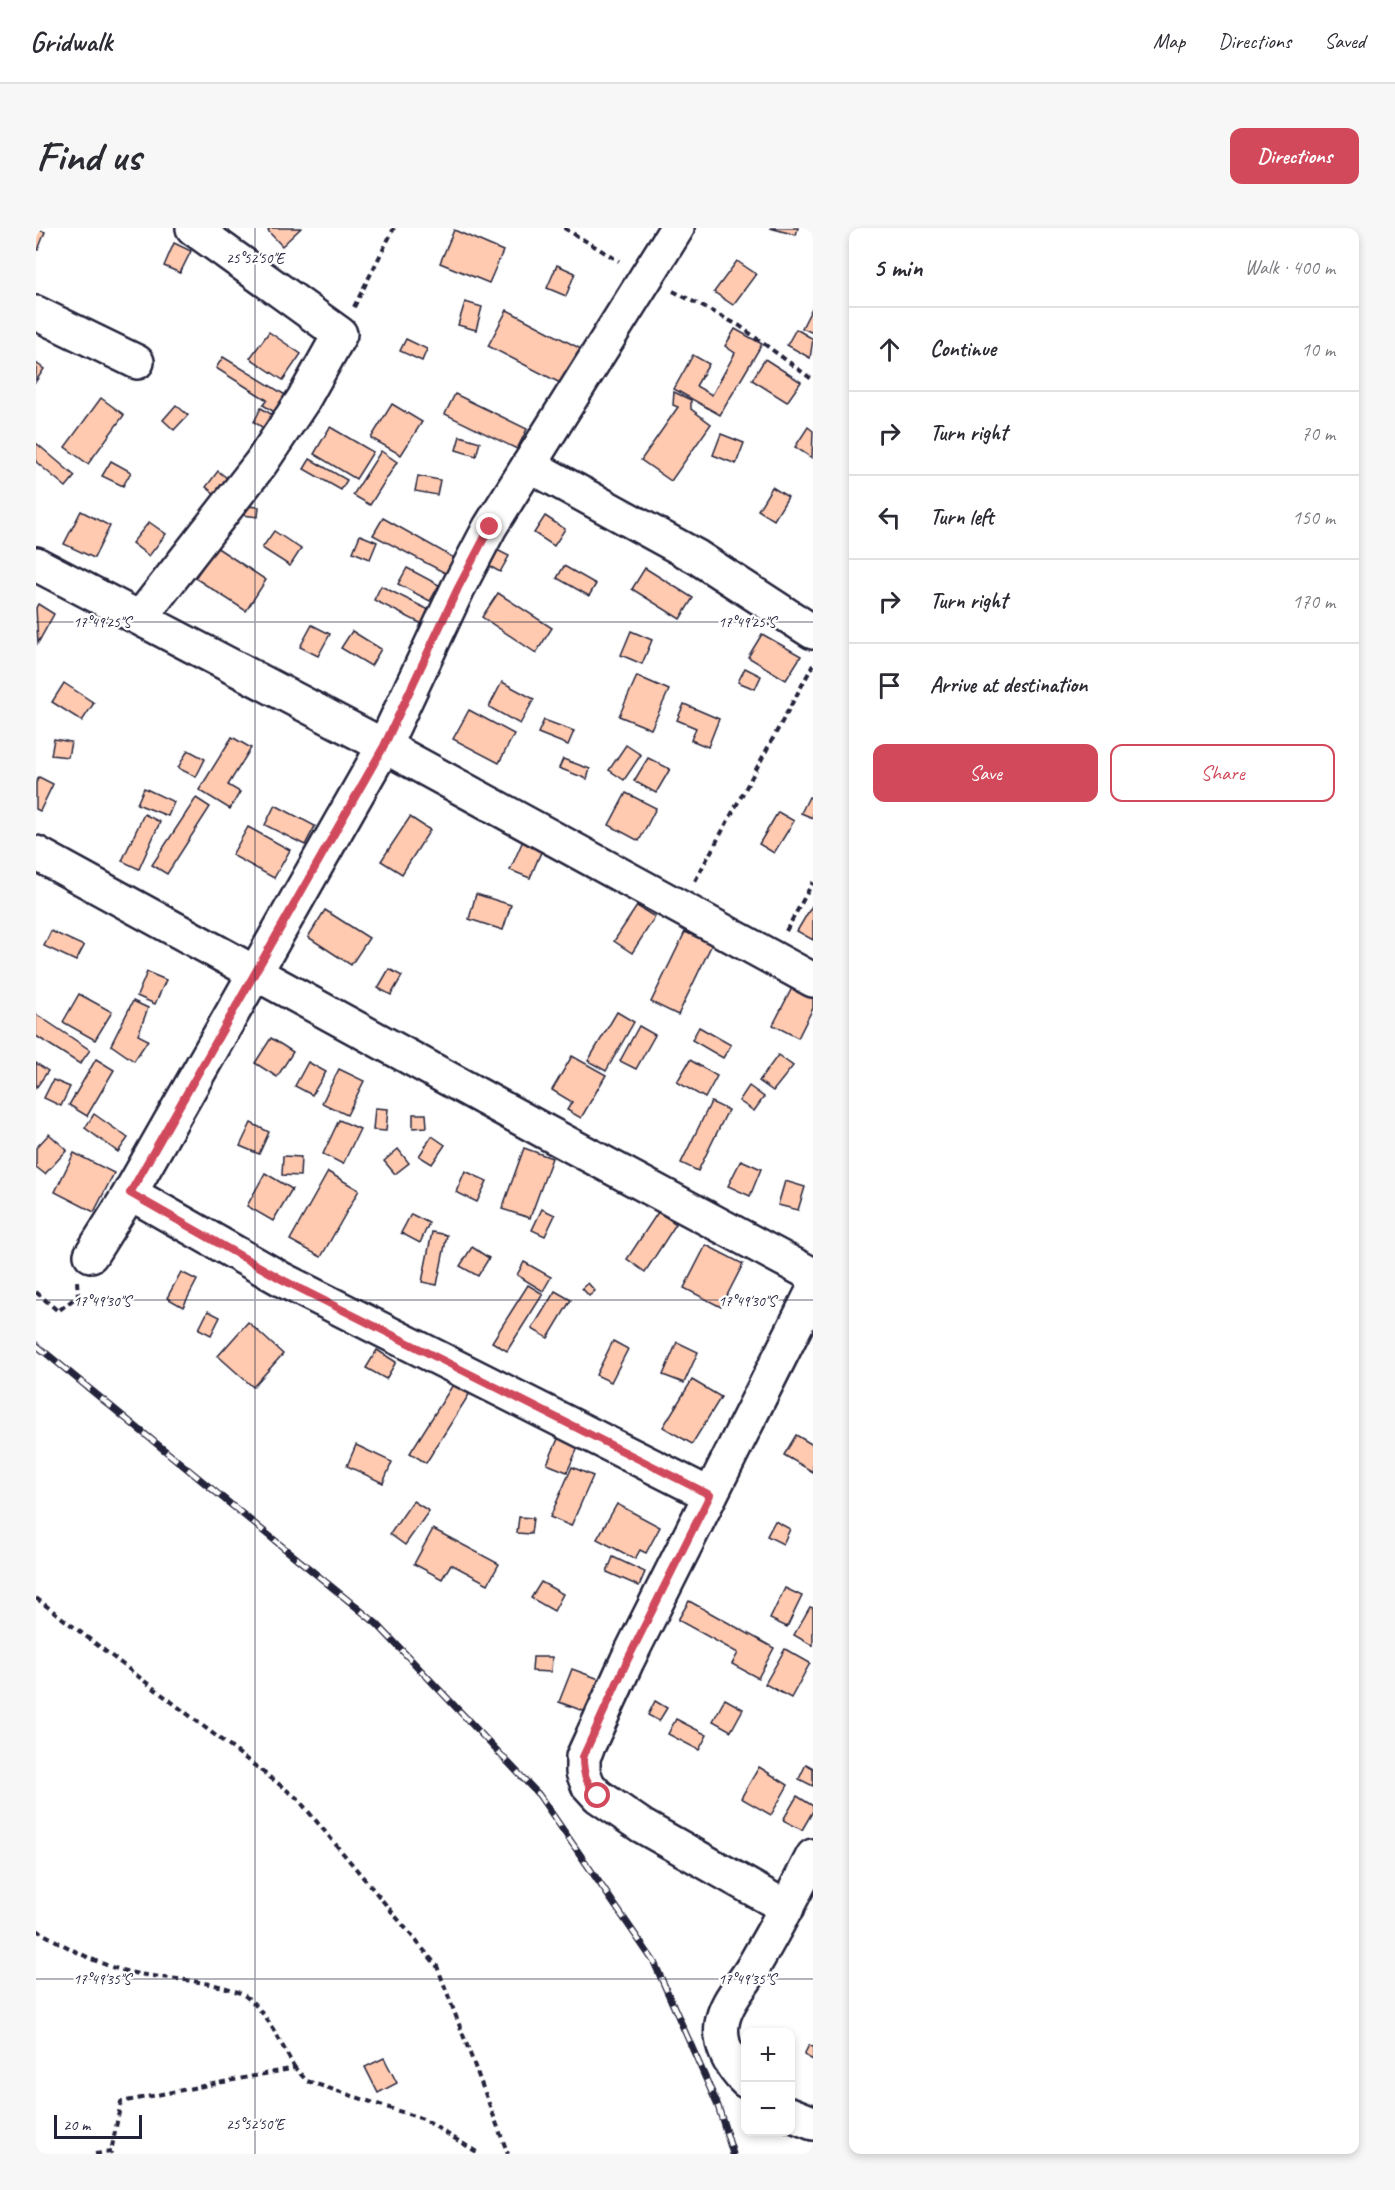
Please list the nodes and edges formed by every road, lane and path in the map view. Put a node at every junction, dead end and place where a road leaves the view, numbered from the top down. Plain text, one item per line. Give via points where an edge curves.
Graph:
1 (193, 228) edge
2 (394, 228) edge
3 (564, 228) edge
4 (677, 228) edge
5 (647, 277) junction
6 (36, 313) edge
7 (340, 334) junction
8 (137, 362) dead end
9 (813, 380) edge
10 (529, 465) junction
11 (36, 564) edge
12 (140, 618) junction
13 (813, 632) edge
14 (813, 665) edge
15 (384, 746) junction
16 (36, 853) edge
17 (813, 882) edge
18 (681, 907) junction
19 (771, 958) junction
20 (254, 973) junction
21 (813, 980) edge
22 (130, 1193) junction
23 (91, 1256) joint
24 (813, 1275) edge
25 (813, 1291) edge
26 (36, 1292) edge
27 (710, 1495) junction
28 (36, 1598) edge
29 (813, 1856) edge
30 (788, 1908) junction
31 (36, 1930) edge
32 (295, 2068) junction
33 (741, 2074) edge
34 (795, 2116) edge
35 (813, 2123) edge
36 (95, 2154) edge
37 (480, 2154) edge
38 (508, 2154) edge

1 - 7 street
2 - 7 path
3 - 5 path
4 - 5 street
5 - 9 path via 740,326
5 - 10 street
6 - 8 street
7 - 12 street via 261,463
10 - 13 street via 680,548
10 - 15 street via 458,588
11 - 12 street
12 - 15 street
14 - 18 path
15 - 18 street
15 - 20 street
16 - 20 street
17 - 19 path
18 - 19 street
19 - 21 street
20 - 22 street
20 - 24 street
22 - 23 street
22 - 27 street via 283,1280
23 - 26 path via 76,1275 78,1296 58,1311
25 - 27 street
27 - 30 street via 583,1757 583,1772 598,1796 642,1826
28 - 38 path via 297,1798 437,1966
29 - 30 street
30 - 33 street via 724,2010 724,2049
31 - 32 path via 92,1960 128,1972 220,1986 248,1997 265,2017
32 - 36 path via 121,2102 111,2152
32 - 37 path via 307,2080 423,2119
34 - 35 street

